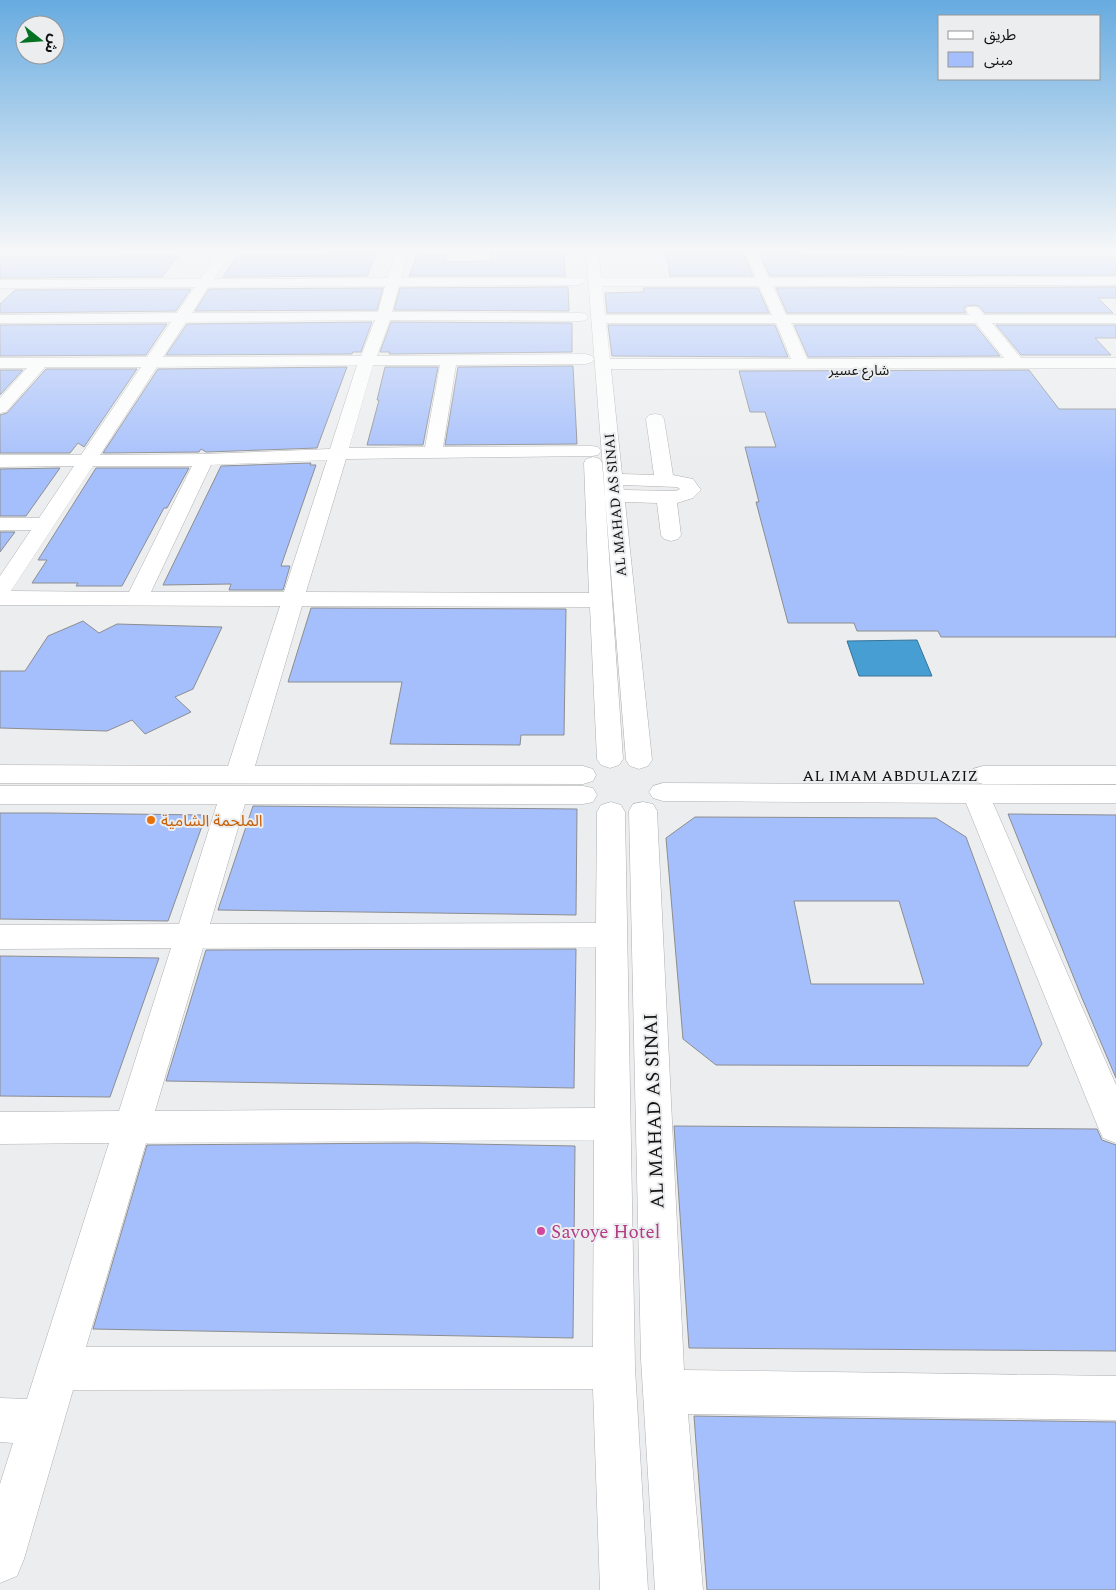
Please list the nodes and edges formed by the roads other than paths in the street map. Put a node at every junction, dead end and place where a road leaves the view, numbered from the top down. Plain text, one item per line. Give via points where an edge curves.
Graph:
1 (177, 324) edge
2 (381, 324) edge
3 (590, 324) edge
4 (783, 324) edge
5 (984, 324) edge
6 (367, 360) junction
7 (449, 360) junction
8 (0, 363) edge
9 (40, 363) junction
10 (151, 363) junction
11 (1016, 363) junction
12 (1116, 363) edge
13 (597, 364) junction
14 (801, 364) junction
15 (1116, 370) edge
16 (0, 408) edge
17 (655, 419) dead end
18 (592, 451) junction
19 (433, 452) junction
20 (337, 454) junction
21 (87, 460) junction
22 (204, 460) junction
23 (0, 461) edge
24 (613, 488) junction
25 (665, 488) junction
26 (0, 524) edge
27 (45, 524) junction
28 (671, 535) dead end
29 (0, 592) edge
30 (0, 598) edge
31 (137, 598) junction
32 (294, 599) junction
33 (600, 600) junction
34 (610, 759) junction
35 (639, 760) junction
36 (0, 774) edge
37 (1116, 775) edge
38 (236, 785) junction
39 (624, 793) junction
40 (976, 794) junction
41 (1116, 794) edge
42 (0, 795) edge
43 (612, 935) junction
44 (191, 936) junction
45 (0, 937) edge
46 (1112, 1108) edge
47 (612, 1124) junction
48 (132, 1127) junction
49 (0, 1128) edge
50 (614, 1368) junction
51 (58, 1369) junction
52 (665, 1392) junction
53 (1116, 1398) edge
54 (0, 1420) edge
55 (42, 1422) junction
56 (0, 1559) edge
57 (624, 1590) edge
58 (679, 1590) edge

1 - 10 street
2 - 6 street
3 - 13 street, AL MAHAD AS SINAI
4 - 14 street
5 - 11 street
6 - 7 street
6 - 10 street
6 - 20 street
7 - 13 street
7 - 19 street
8 - 9 street
9 - 10 street
9 - 16 street
10 - 21 street
11 - 12 street, شارع عسير
11 - 14 street, شارع عسير
13 - 14 street, شارع عسير
13 - 15 street, شارع عسير
13 - 18 street, AL MAHAD AS SINAI
13 - 24 street, AL MAHAD AS SINAI
17 - 25 street
18 - 19 street
18 - 33 street, AL MAHAD AS SINAI
19 - 20 street
20 - 22 street
20 - 32 street
21 - 22 street
21 - 23 street
21 - 27 street
22 - 31 street
24 - 25 street
24 - 35 street, AL MAHAD AS SINAI
25 - 28 street
26 - 27 street
27 - 29 street
30 - 31 street
31 - 32 street
32 - 33 street
32 - 38 street
33 - 34 street, AL MAHAD AS SINAI
34 - 35 street via 633,757
34 - 39 street via 595,761
35 - 39 street
36 - 38 street
37 - 39 street, AL IMAM ABDULAZIZ
38 - 39 street
38 - 42 street
38 - 44 street
39 - 40 street
39 - 43 street
39 - 52 street, AL MAHAD AS SINAI
40 - 41 street
40 - 46 street
43 - 44 street
43 - 47 street
44 - 45 street
44 - 48 street
47 - 48 street
47 - 50 street
48 - 49 street
48 - 51 street
50 - 51 street
50 - 57 street
51 - 55 street
52 - 53 street
52 - 58 street, AL MAHAD AS SINAI
54 - 55 street
55 - 56 street

